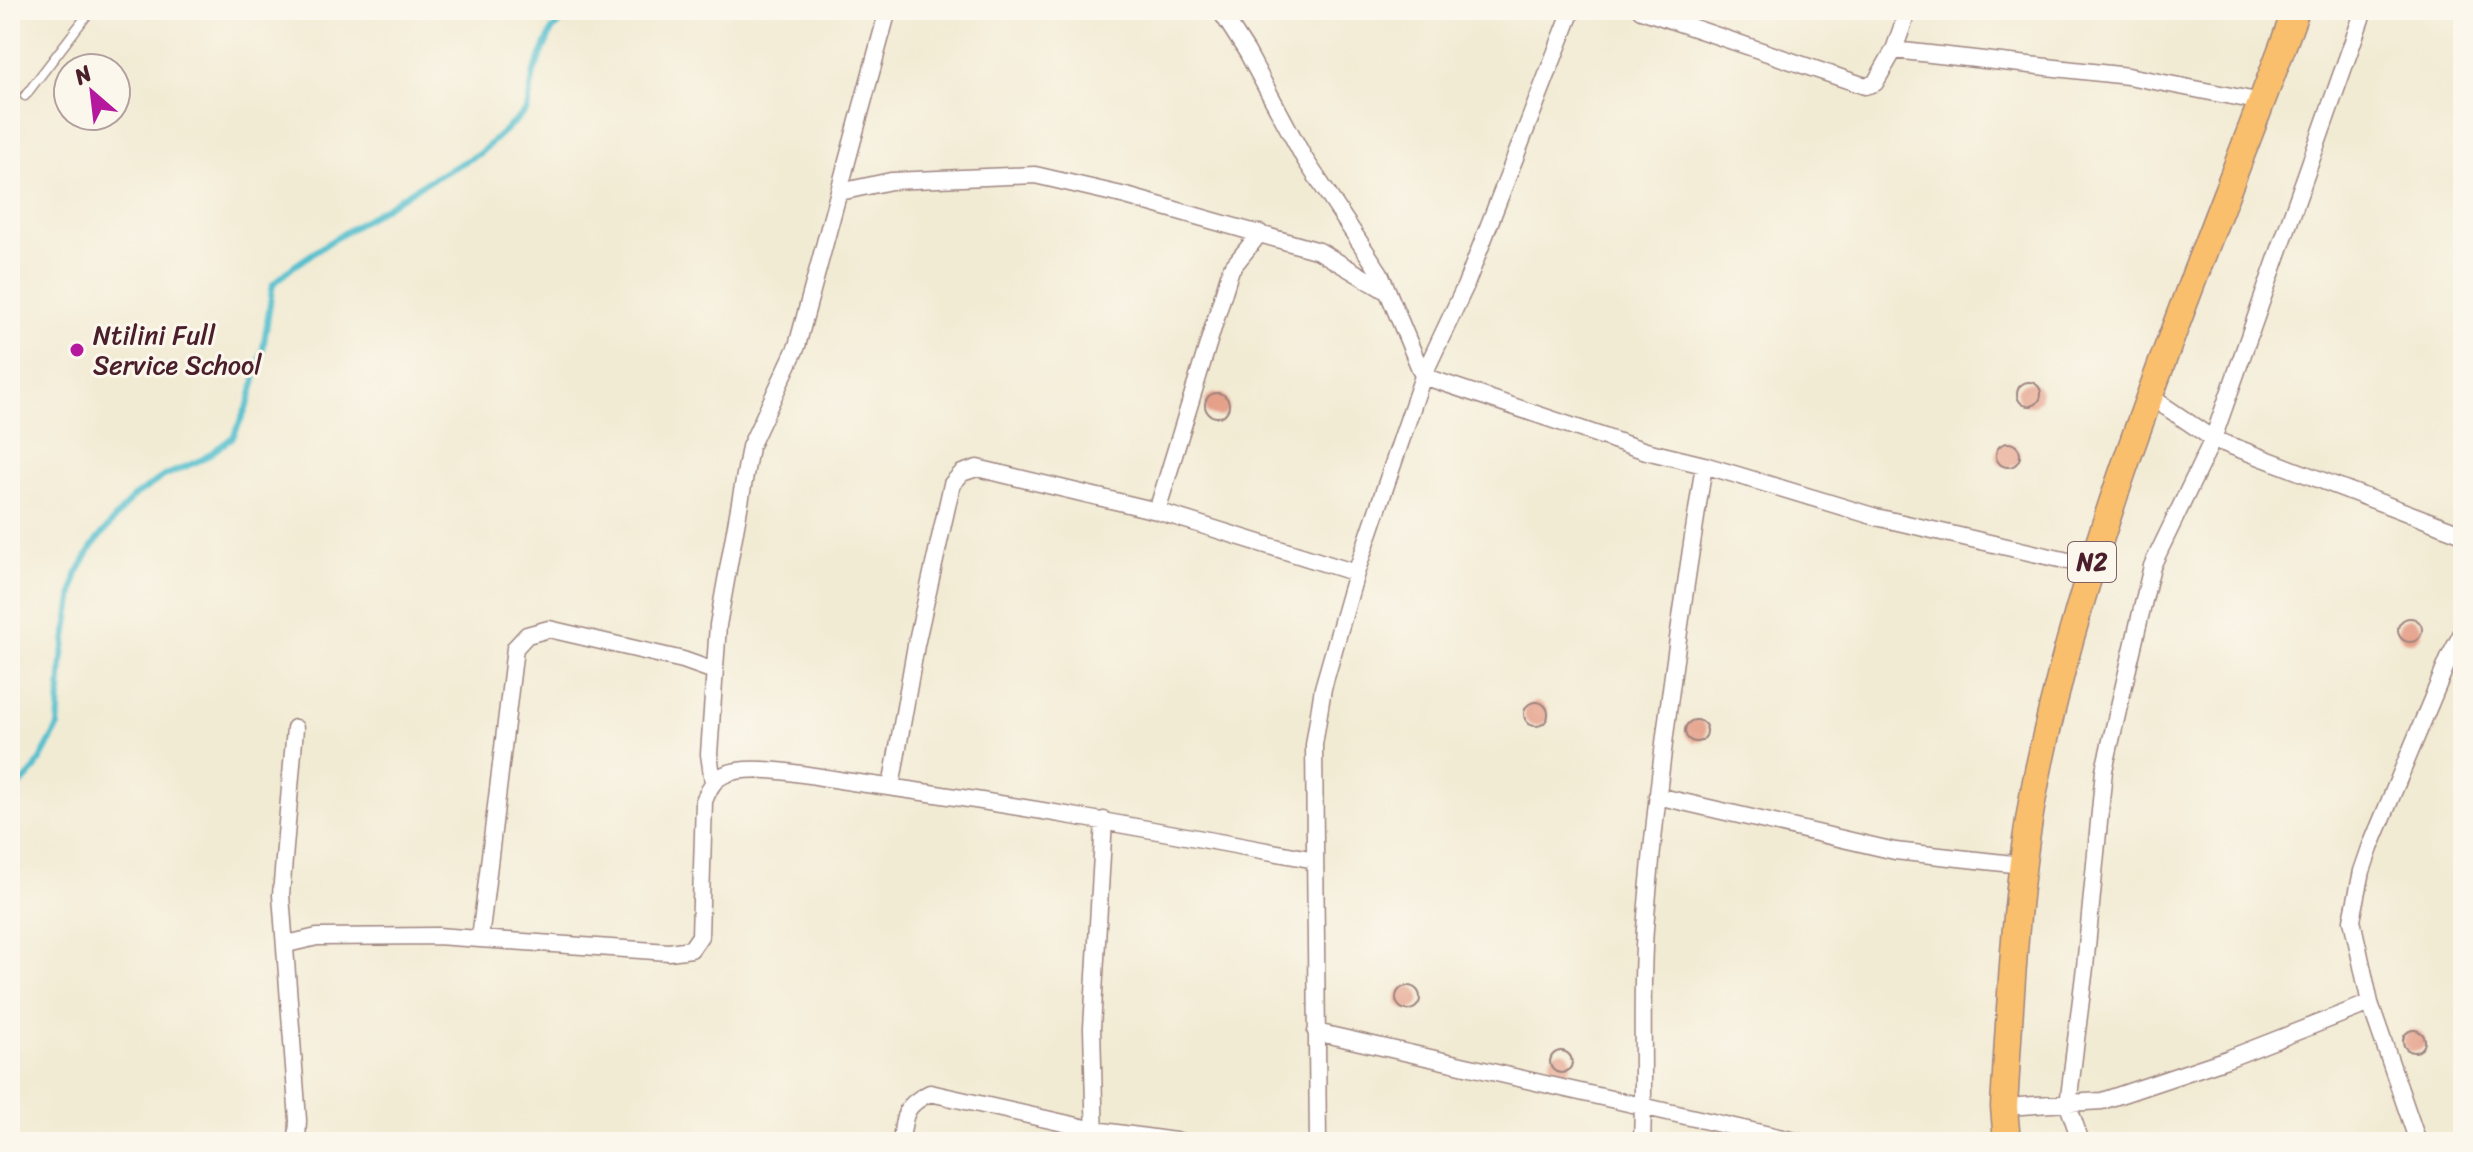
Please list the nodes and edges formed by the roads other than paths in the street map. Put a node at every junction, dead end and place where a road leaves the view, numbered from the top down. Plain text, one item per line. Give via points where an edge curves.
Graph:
1 (91, 10) edge
2 (888, 10) edge
3 (1220, 10) edge
4 (1572, 10) edge
5 (1641, 10) edge
6 (1908, 10) edge
7 (2296, 10) edge
8 (2364, 10) edge
9 (1894, 50) junction
10 (25, 96) dead end
11 (2262, 102) junction
12 (840, 192) junction
13 (1260, 233) junction
14 (1388, 292) junction
15 (1423, 376) junction
16 (2151, 397) junction
17 (2213, 439) junction
18 (1704, 465) junction
19 (1157, 511) junction
20 (2463, 534) edge
21 (2090, 566) junction
22 (1356, 573) junction
23 (2463, 631) edge
24 (2456, 660) edge
25 (714, 671) junction
26 (295, 728) dead end
27 (713, 782) junction
28 (891, 787) junction
29 (1657, 796) junction
30 (1104, 820) junction
31 (1315, 860) junction
32 (2022, 865) junction
33 (480, 939) junction
34 (287, 944) junction
35 (2370, 1003) junction
36 (1316, 1032) junction
37 (2068, 1105) junction
38 (1643, 1107) junction
39 (2004, 1107) junction
40 (1095, 1136) edge
41 (297, 1142) edge
42 (901, 1142) edge
43 (1182, 1142) edge
44 (1318, 1142) edge
45 (1642, 1142) edge
46 (1800, 1142) edge
47 (2007, 1142) edge
48 (2081, 1142) edge
49 (2418, 1142) edge

1 - 10 lane
2 - 12 street
3 - 14 street
4 - 15 street via 1465,287
5 - 9 street via 1865,86 1875,83
6 - 9 street
7 - 11 highway, N2
8 - 17 street
9 - 11 street via 2128,76
11 - 16 highway, N2
12 - 13 street via 891,181 1035,175
12 - 25 street via 797,346 750,447
13 - 14 street via 1319,251
13 - 19 street via 1231,269
14 - 15 street
15 - 18 street via 1646,451
15 - 22 street
16 - 17 street
16 - 21 highway, N2
17 - 20 street
17 - 37 street via 2152,566 2104,770
18 - 21 street via 1876,517
18 - 29 street
19 - 22 street
19 - 28 street via 977,468 962,473 952,484
21 - 32 highway, N2 via 2054,700
22 - 31 street via 1316,730
23 - 24 street
24 - 35 street via 2370,848 2355,898 2352,920
25 - 27 street via 709,754
25 - 33 street via 549,629 527,635 515,648
26 - 34 street via 281,895
27 - 28 street via 727,773 764,770
27 - 33 street via 704,801 700,936 691,949 669,952
28 - 30 street
29 - 32 street via 1895,851
29 - 38 street via 1642,974
30 - 31 street
30 - 40 street via 1092,1028
31 - 36 street
32 - 39 highway, N2
33 - 34 street via 317,937
34 - 41 street
35 - 37 street via 2135,1091
35 - 49 street
36 - 38 street
36 - 44 street
37 - 39 street
37 - 48 street
38 - 45 street
38 - 46 street
39 - 47 highway, N2
40 - 42 street via 930,1093 904,1113
40 - 43 street

